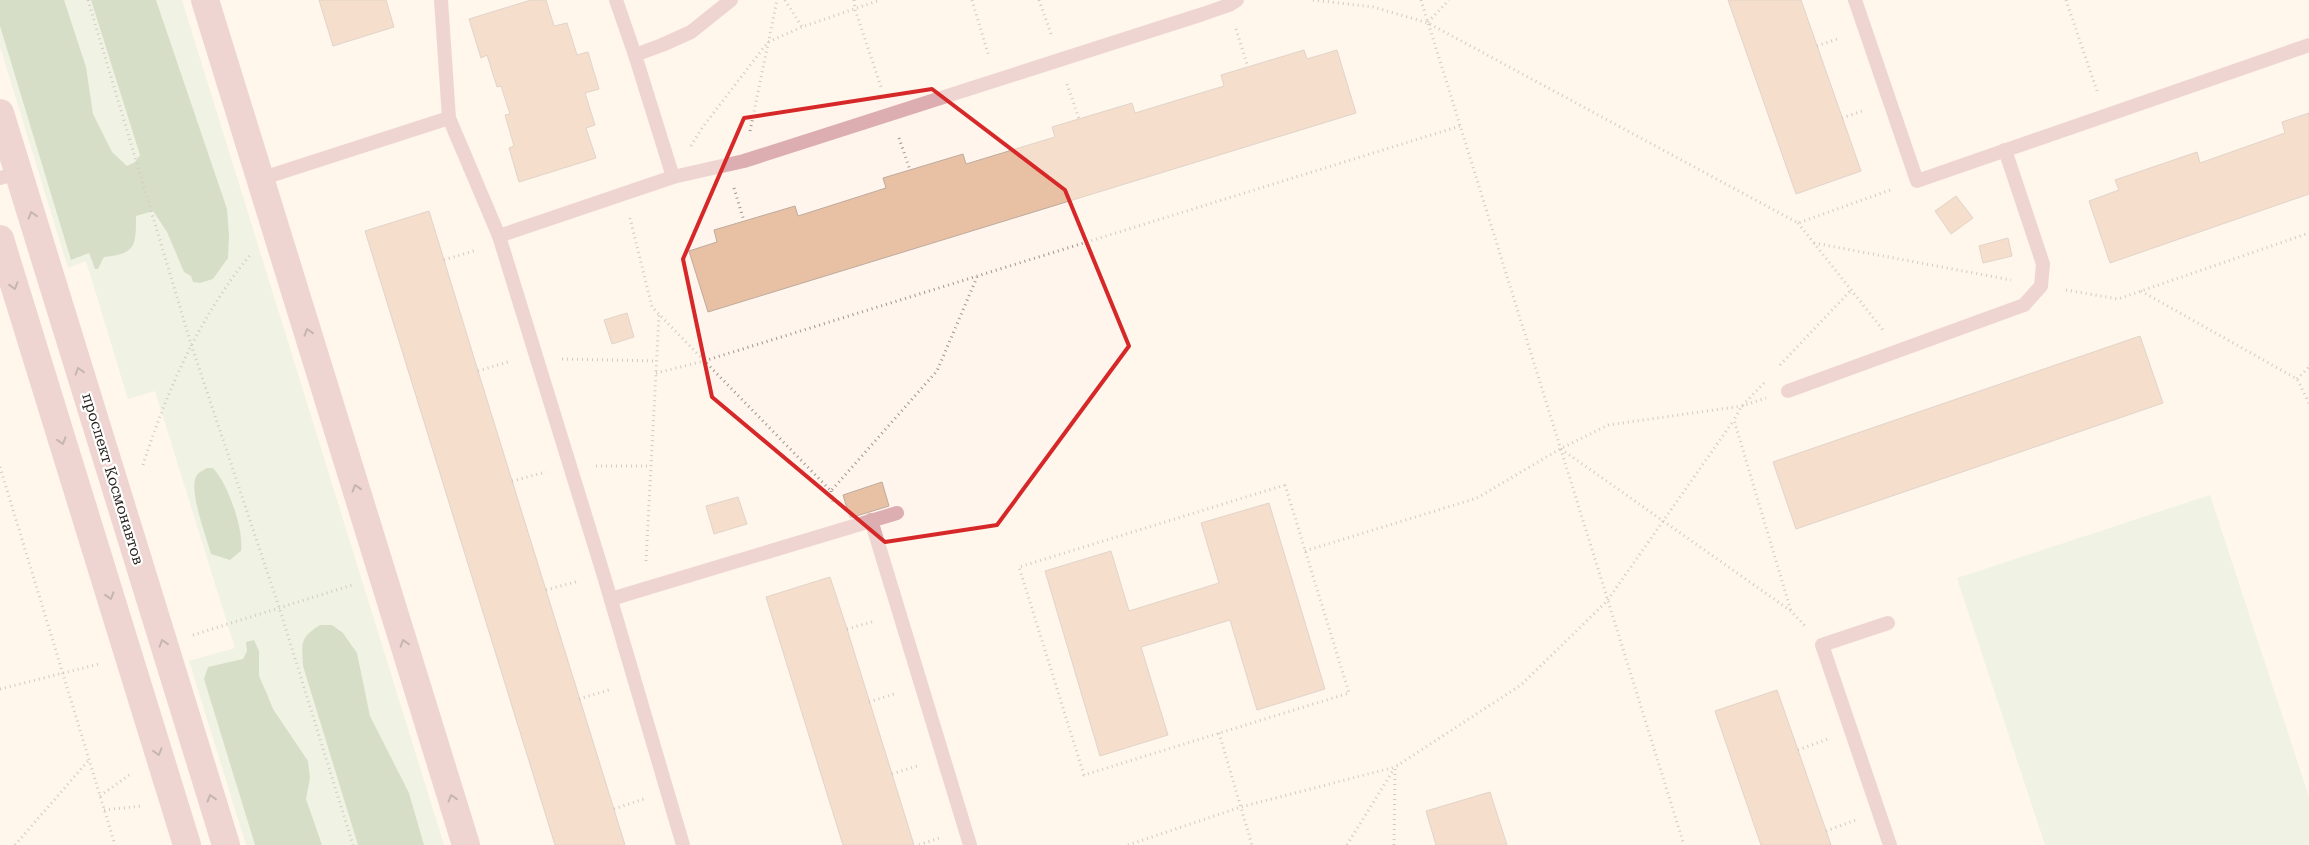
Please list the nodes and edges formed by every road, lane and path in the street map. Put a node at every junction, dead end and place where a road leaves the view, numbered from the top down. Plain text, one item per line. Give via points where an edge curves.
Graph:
1 (88, 0) edge
2 (205, 0) edge
3 (441, 0) edge
4 (616, 0) edge
5 (731, 0) edge
6 (777, 0) edge
7 (785, 0) edge
8 (854, 0) edge
9 (880, 0) edge
10 (972, 0) edge
11 (1039, 0) edge
12 (1313, 0) edge
13 (1421, 0) edge
14 (1449, 0) edge
15 (1855, 0) edge
16 (2066, 0) edge
17 (1233, 3) edge
18 (855, 9) junction
19 (1428, 22) junction
20 (802, 27) junction
21 (768, 42) junction
22 (2309, 45) edge
23 (635, 55) junction
24 (1059, 61) junction
25 (1248, 67) dead end
26 (2091, 72) dead end
27 (996, 81) junction
28 (0, 113) edge
29 (891, 115) junction
30 (449, 118) junction
31 (1079, 119) dead end
32 (1460, 126) junction
33 (2005, 150) junction
34 (744, 161) junction
35 (726, 165) junction
36 (910, 170) dead end
37 (9, 175) edge
38 (673, 177) junction
39 (260, 179) junction
40 (1917, 181) junction
41 (624, 193) junction
42 (744, 221) dead end
43 (1798, 223) junction
44 (276, 227) junction
45 (2309, 233) edge
46 (0, 239) edge
47 (500, 239) junction
48 (1814, 243) junction
49 (444, 260) dead end
50 (977, 277) junction
51 (2041, 286) junction
52 (1851, 290) junction
53 (2140, 291) junction
54 (660, 315) junction
55 (192, 344) junction
56 (1899, 350) junction
57 (537, 357) junction
58 (657, 361) junction
59 (704, 361) junction
60 (2309, 368) edge
61 (1776, 370) dead end
62 (478, 371) dead end
63 (656, 373) junction
64 (1769, 377) dead end
65 (2297, 379) junction
66 (1788, 391) joint
67 (2309, 402) edge
68 (1742, 406) junction
69 (1734, 420) junction
70 (1560, 449) junction
71 (143, 466) dead end
72 (570, 466) junction
73 (651, 466) junction
74 (0, 467) edge
75 (512, 481) dead end
76 (898, 513) dead end
77 (872, 520) junction
78 (1664, 522) junction
79 (1305, 551) junction
80 (603, 574) junction
81 (355, 584) dead end
82 (644, 589) junction
83 (546, 590) dead end
84 (611, 599) junction
85 (1607, 601) junction
86 (279, 607) junction
87 (1791, 611) junction
88 (1888, 623) dead end
89 (189, 636) dead end
90 (1822, 645) junction
91 (101, 664) dead end
92 (62, 674) junction
93 (635, 682) junction
94 (0, 689) edge
95 (579, 699) dead end
96 (1219, 733) junction
97 (89, 761) junction
98 (1395, 767) junction
99 (135, 772) dead end
100 (667, 792) junction
101 (100, 796) junction
102 (145, 806) dead end
103 (1241, 807) junction
104 (614, 809) dead end
105 (104, 810) junction
106 (15, 845) edge
107 (115, 845) edge
108 (187, 845) edge
109 (226, 845) edge
110 (353, 845) edge
111 (466, 845) edge
112 (683, 845) edge
113 (970, 845) edge
114 (1128, 845) edge
115 (1252, 845) edge
116 (1347, 845) edge
117 (1394, 845) edge
118 (1684, 845) edge
119 (1890, 845) edge

1 - 55 path
2 - 39 street
3 - 30 lane
4 - 23 lane
5 - 23 lane via 691,32
6 - 21 path
7 - 20 path
8 - 18 path
9 - 18 path
10 - 27 path
11 - 24 path
12 - 19 path via 1373,6
13 - 19 path
14 - 19 path
15 - 40 lane
16 - 26 path
17 - 24 lane
17 - 25 path
18 - 20 path
18 - 29 path
19 - 32 path
19 - 43 path
20 - 21 path
21 - 34 path
21 - 38 path via 702,128
22 - 33 lane
23 - 38 lane
24 - 27 lane
24 - 31 path
27 - 29 lane
28 - 37 street, проспект Космонавтов
29 - 34 lane
29 - 36 path
30 - 39 lane
30 - 47 lane
32 - 50 path
32 - 70 path
33 - 40 lane
33 - 51 lane via 2043,264
34 - 35 lane
35 - 38 lane
35 - 42 path
109 -> 37 street, проспект Космонавтов
38 - 41 lane
39 - 44 street
40 - 43 path
41 - 47 lane
41 - 54 path via 652,307
43 - 48 path
44 - 55 path via 248,257
111 -> 44 street
45 - 53 path
46 -> 108 street
47 - 49 path
47 - 57 lane
48 - 51 path
48 - 52 path
50 - 59 path
50 - 59 path via 937,371 831,491
51 - 53 path via 2118,299
51 - 56 lane via 2024,305
52 - 56 path
52 - 61 path
53 - 65 path
54 - 58 path
54 - 59 path
55 - 71 path via 156,423
55 - 86 path
56 - 66 lane
57 - 58 path
57 - 62 path
57 - 72 lane
58 - 63 path
59 - 63 path
60 - 65 path
63 - 73 path
64 - 68 path
65 - 67 path
66 - 68 path
68 - 69 path
68 - 70 path via 1608,425
69 - 78 path
69 - 87 path
70 - 78 path
70 - 79 path via 1477,498
70 - 85 path
72 - 73 path
72 - 75 path
72 - 80 lane
73 - 82 path
74 - 92 path
76 - 77 lane
77 - 82 lane
77 - 113 lane
78 - 85 path
78 - 87 path
79 - 96 path via 1349,693
79 - 96 path via 1285,485 1019,568 1084,775
80 - 83 path
80 - 84 lane
81 - 86 path
82 - 84 lane
84 - 93 lane
85 - 98 path via 1522,685
85 - 118 path
86 - 89 path
86 - 110 path
87 - 90 path
88 - 90 lane
90 - 119 lane
91 - 92 path
92 - 94 path
92 - 97 path
93 - 95 path
93 - 100 lane
96 - 103 path
97 - 101 path
97 - 106 path
98 - 103 path
98 - 116 path
98 - 117 path
99 - 101 path
100 - 104 path
100 - 112 lane
101 - 105 path
102 - 105 path
103 - 114 path
103 - 115 path
105 - 107 path

